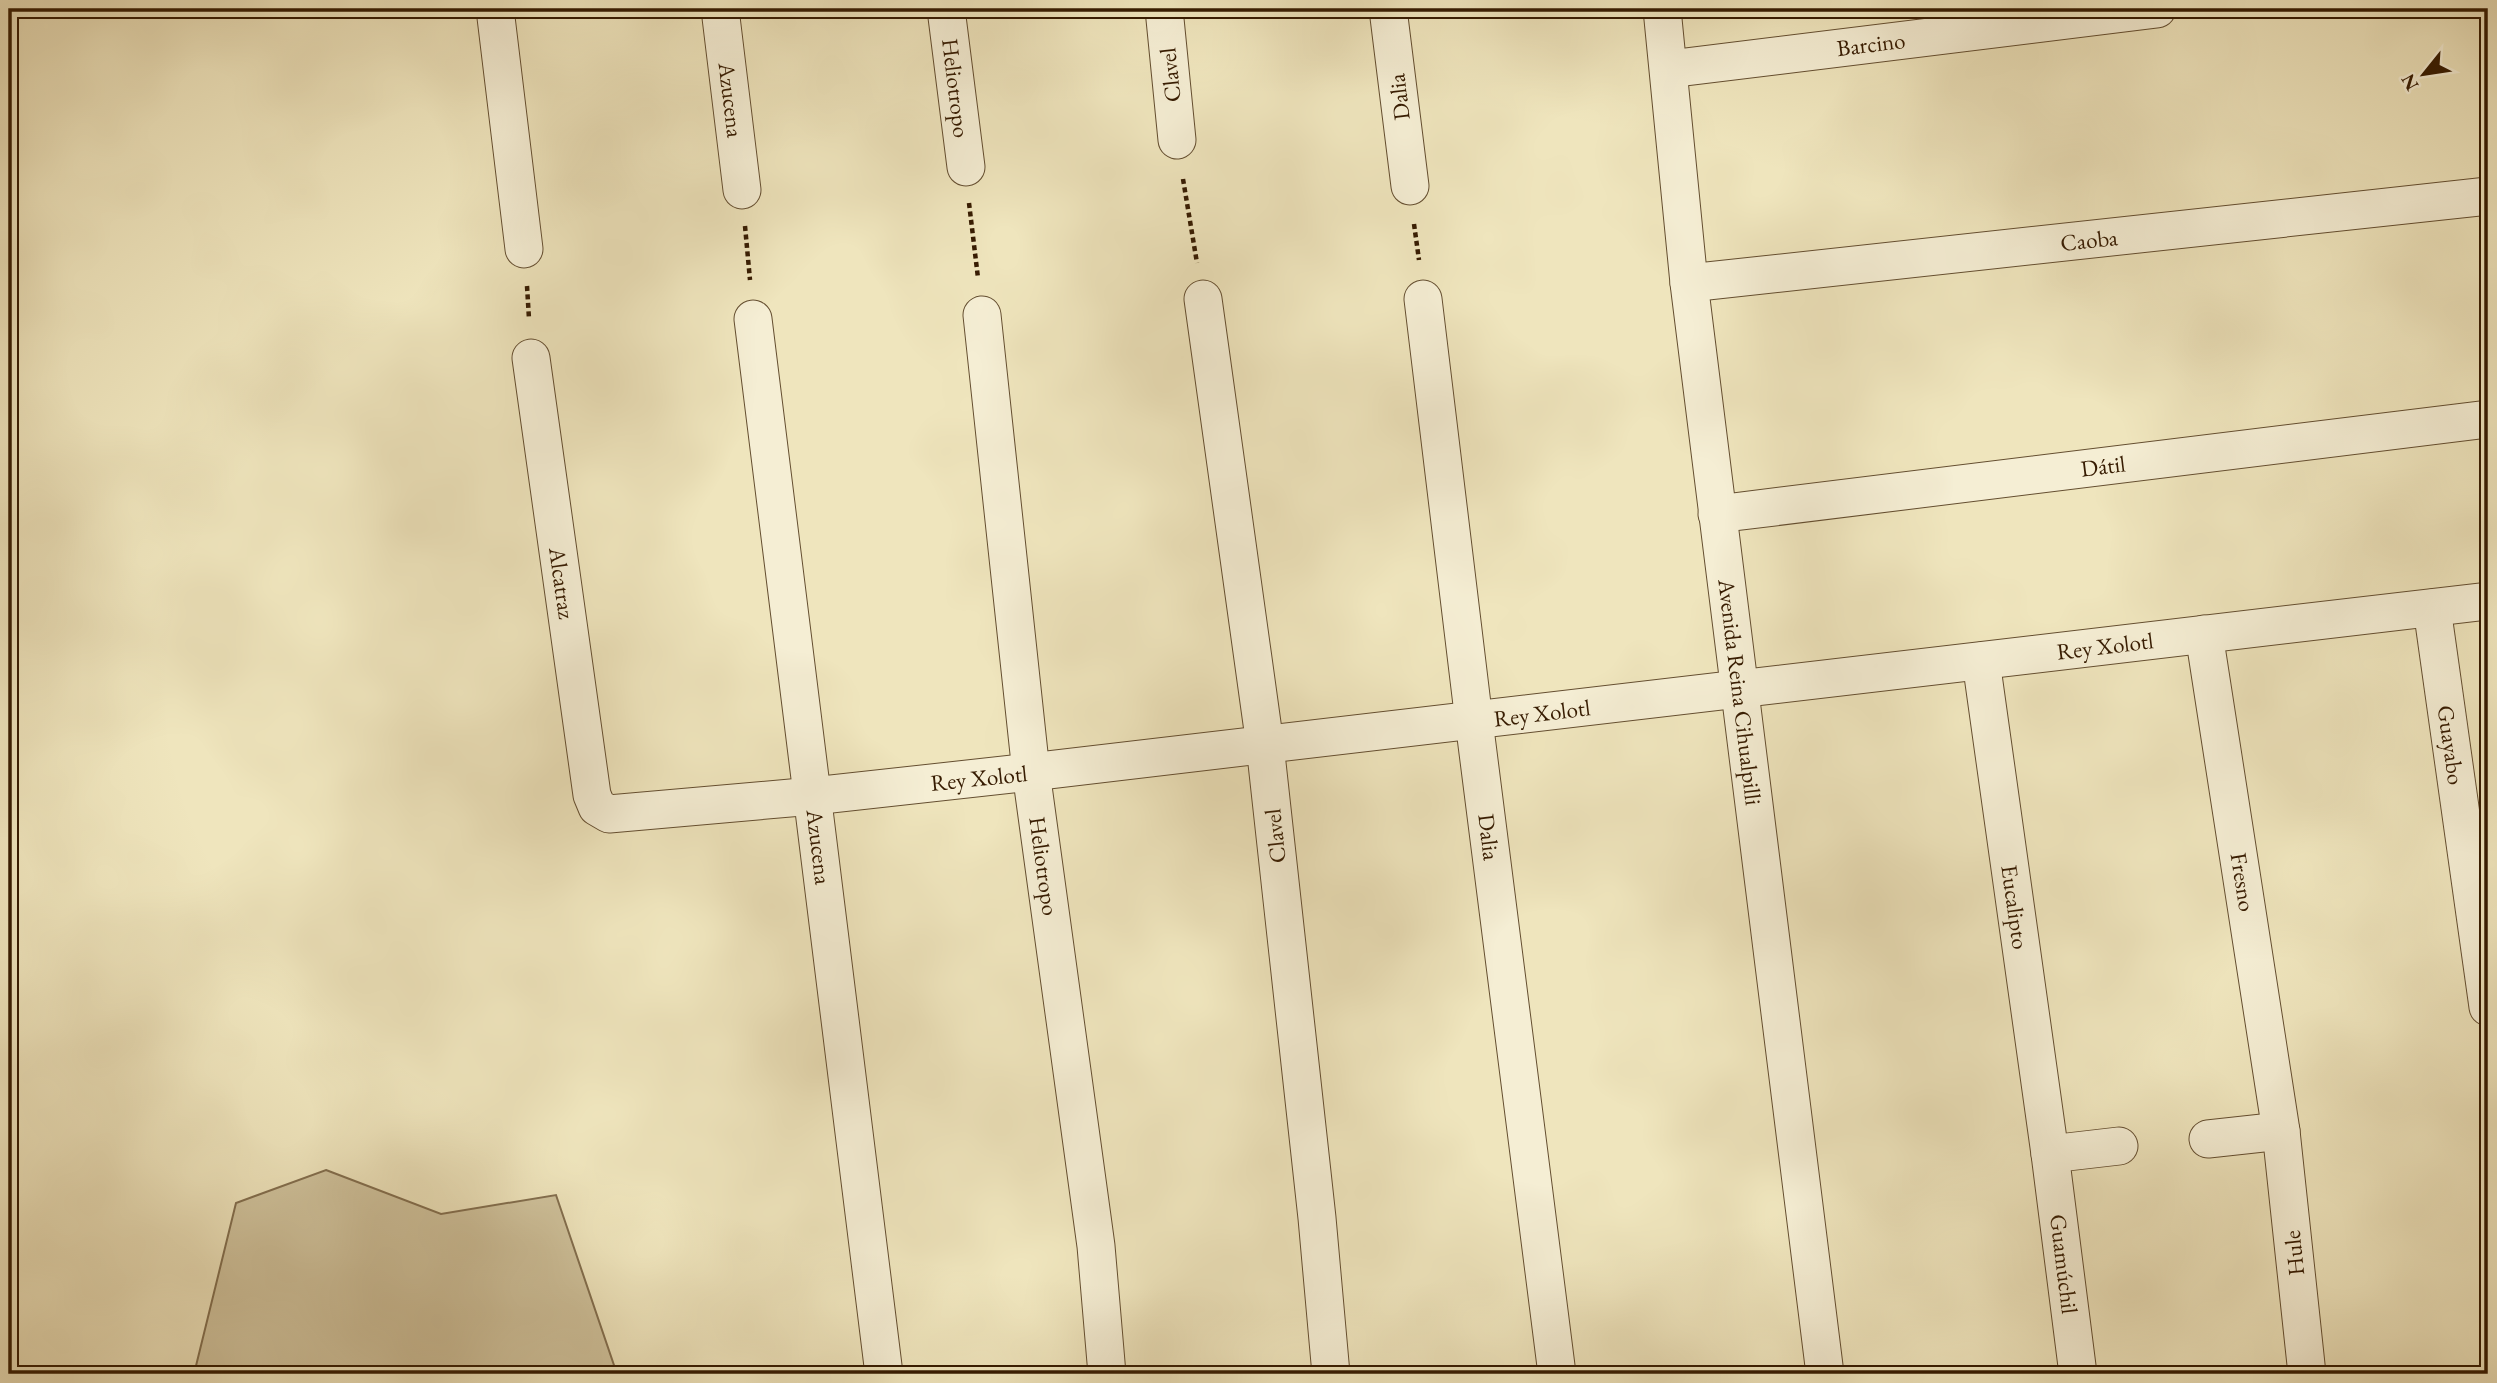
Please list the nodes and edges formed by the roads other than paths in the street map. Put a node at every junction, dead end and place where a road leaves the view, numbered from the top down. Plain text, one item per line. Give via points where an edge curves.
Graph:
1 (495, 9) edge
2 (720, 9) edge
3 (946, 9) edge
4 (1164, 9) edge
5 (1388, 9) edge
6 (1662, 9) edge
7 (2157, 9) edge
8 (1669, 69) junction
9 (1177, 141) road end
10 (966, 167) road end
11 (1410, 186) road end
12 (743, 190) road end
13 (2488, 196) edge
14 (524, 249) road end
15 (1689, 283) junction
16 (1203, 299) road end
17 (1423, 299) road end
18 (982, 315) road end
19 (753, 319) road end
20 (531, 358) road end
21 (2488, 419) edge
22 (1717, 514) junction
23 (2488, 601) edge
24 (2432, 608) junction
25 (2204, 634) junction
26 (1980, 661) junction
27 (1741, 687) junction
28 (1474, 721) junction
29 (1265, 744) junction
30 (1031, 772) junction
31 (813, 796) junction
32 (597, 807) joint
33 (2488, 1007) edge
34 (2281, 1131) junction
35 (2208, 1139) dead end
36 (2119, 1146) dead end
37 (2050, 1154) junction
38 (884, 1374) edge
39 (1107, 1374) edge
40 (1331, 1374) edge
41 (1557, 1374) edge
42 (1825, 1374) edge
43 (2078, 1374) edge
44 (2307, 1374) edge

1 - 14 street
2 - 12 street, Azucena
3 - 10 street, Heliotropo
4 - 9 street, Clavel
5 - 11 street, Dalia
6 - 8 street, Avenida Reina Cihualpilli
7 - 8 street, Barcino
8 - 15 street, Avenida Reina Cihualpilli
13 - 15 street, Caoba
15 - 22 street, Avenida Reina Cihualpilli
16 - 29 street, Clavel
17 - 28 street, Dalia
18 - 30 street, Heliotropo
19 - 31 street, Azucena
20 - 32 street, Alcatraz
21 - 22 street, Dátil
22 - 27 street, Avenida Reina Cihualpilli
23 - 24 street, Rey Xolotl
24 - 25 street, Rey Xolotl
24 - 33 street, Guayabo
25 - 26 street, Rey Xolotl
25 - 34 street, Fresno
26 - 27 street, Rey Xolotl
26 - 37 street, Eucalipto
27 - 28 street, Rey Xolotl
27 - 42 street, Avenida Reina Cihualpilli
28 - 29 street, Rey Xolotl
28 - 41 street, Dalia
29 - 30 street, Rey Xolotl
29 - 40 street, Clavel
30 - 31 street, Rey Xolotl
30 - 39 street, Heliotropo via 1096,1246
31 - 32 street, Rey Xolotl via 610,814
31 - 38 street, Azucena
34 - 35 street
34 - 44 street, Hule
36 - 37 street
37 - 43 street, Guamúchil

